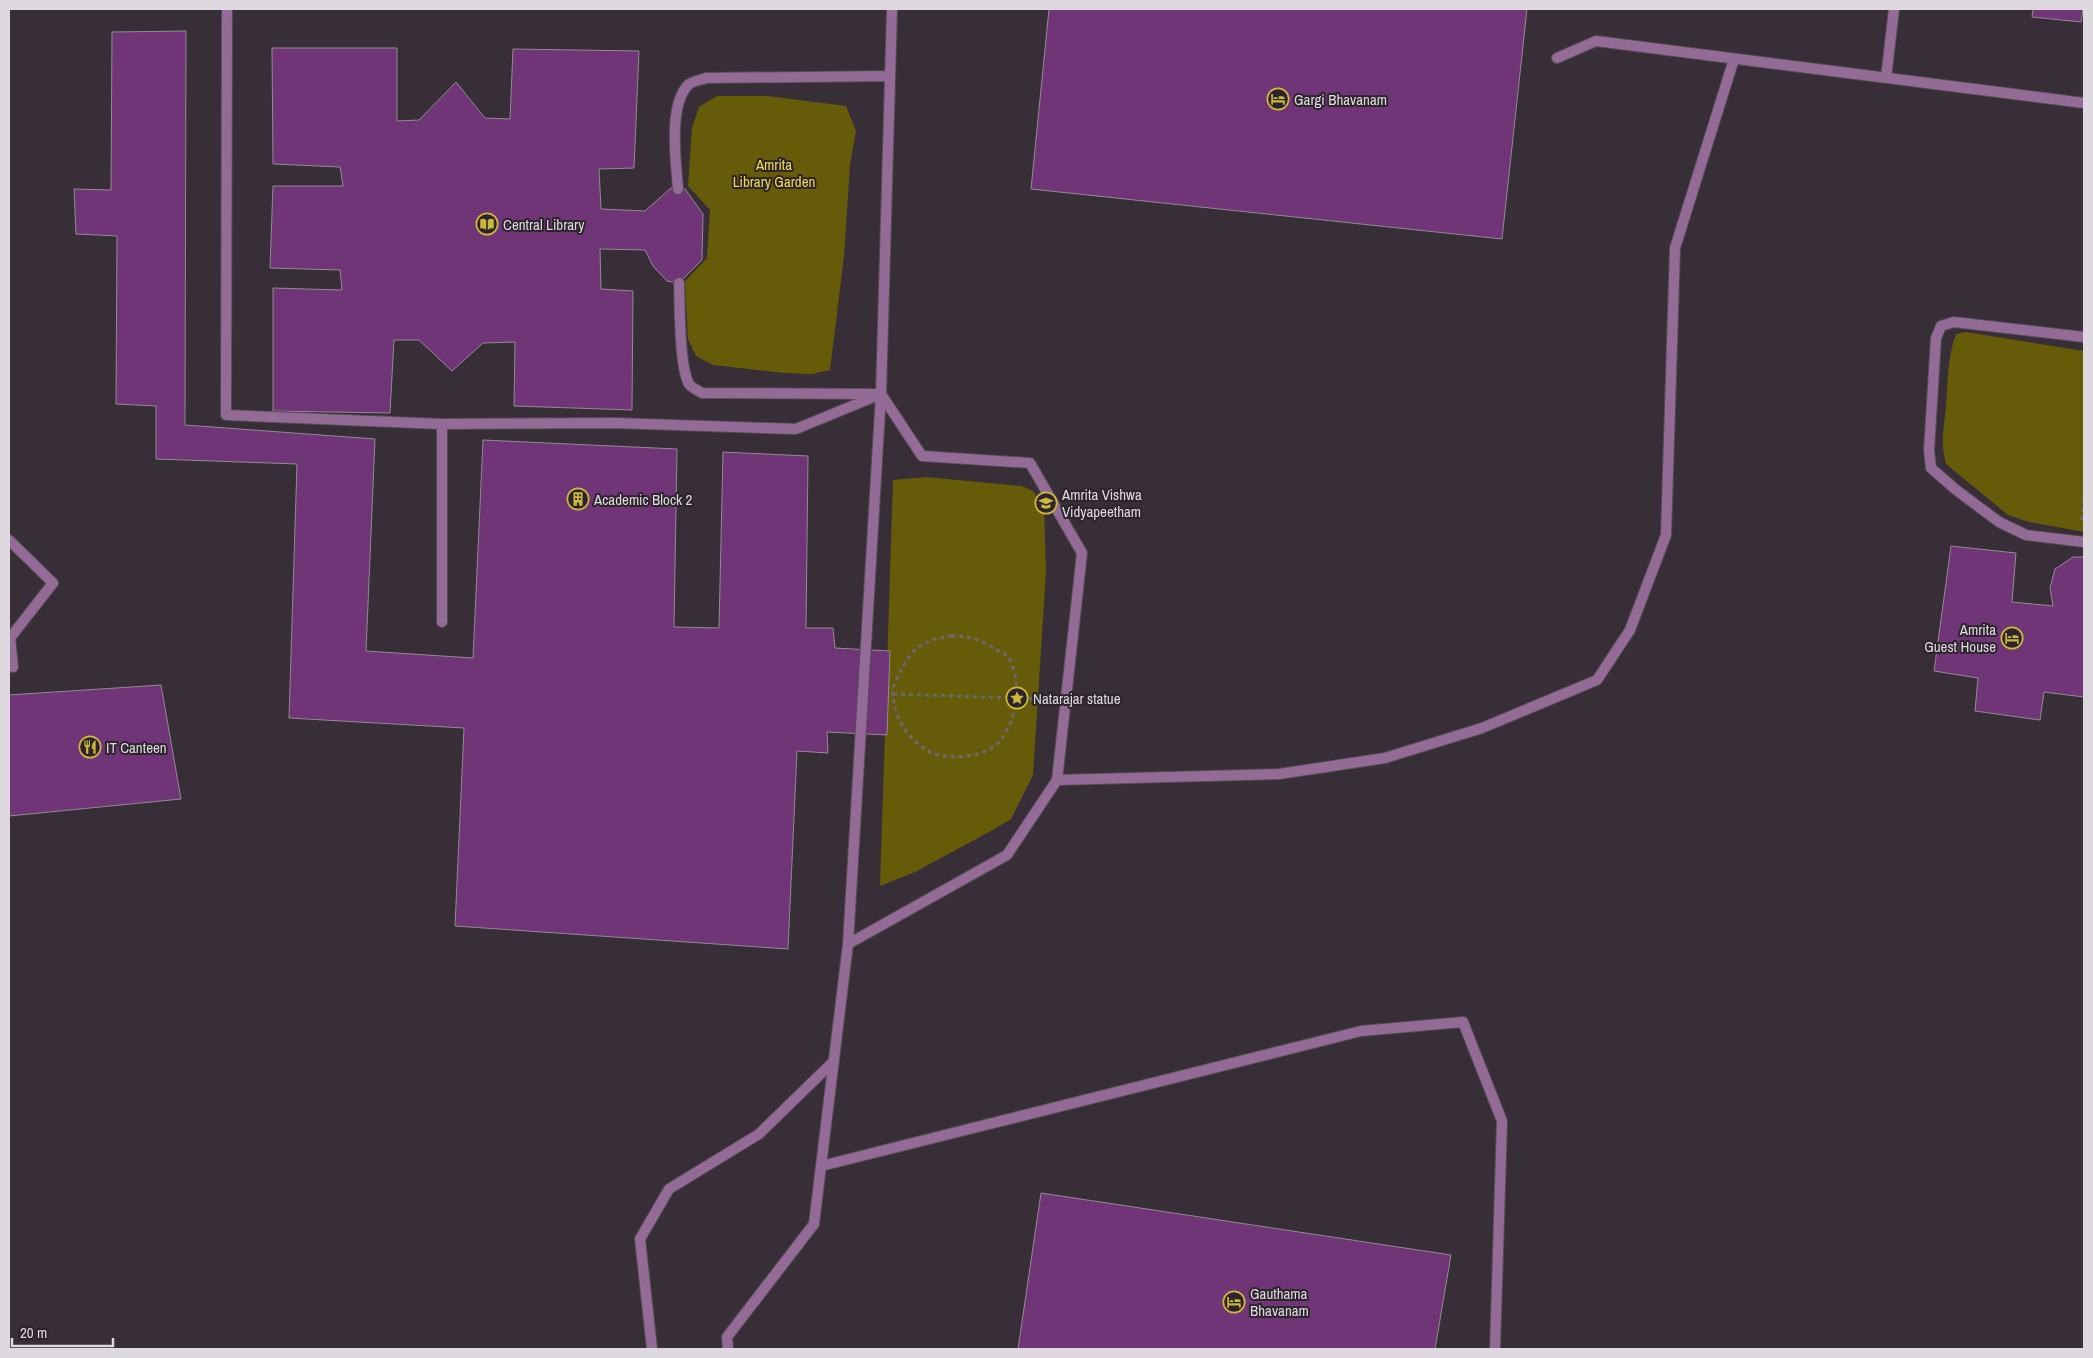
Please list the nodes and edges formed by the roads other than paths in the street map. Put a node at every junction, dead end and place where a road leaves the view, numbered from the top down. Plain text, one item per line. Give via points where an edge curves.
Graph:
1 (227, 9) edge
2 (892, 9) edge
3 (1894, 9) edge
4 (1557, 58) dead end
5 (1734, 59) junction
6 (890, 76) junction
7 (1886, 78) junction
8 (2084, 103) edge
9 (678, 189) dead end
10 (679, 282) dead end
11 (2084, 337) edge
12 (881, 394) junction
13 (442, 424) junction
14 (9, 540) edge
15 (2084, 542) edge
16 (442, 622) dead end
17 (13, 667) dead end
18 (1057, 780) junction
19 (848, 944) junction
20 (834, 1061) junction
21 (821, 1166) junction
22 (652, 1349) edge
23 (728, 1349) edge
24 (1495, 1349) edge

1 - 13 street via 226,415
2 - 6 street
3 - 7 street
4 - 5 street via 1596,41
5 - 7 street
5 - 18 street via 1675,248 1666,535 1630,630 1597,680 1482,728 1384,758 1280,774
6 - 9 street via 706,78 689,84 676,110
6 - 12 street
7 - 8 street
10 - 12 street via 682,350 688,380 702,393
11 - 15 street via 1954,322 1941,326 1936,338 1929,450 1931,468 1999,522 2026,535
12 - 13 street via 796,428
12 - 18 street via 922,456 1030,463 1082,553
12 - 19 street
13 - 16 street
14 - 17 street via 54,583 10,638
18 - 19 street via 1007,855
19 - 20 street
20 - 21 street
20 - 22 street via 759,1134 669,1189 640,1239
21 - 23 street via 814,1224 727,1337
21 - 24 street via 1361,1031 1463,1022 1502,1121

